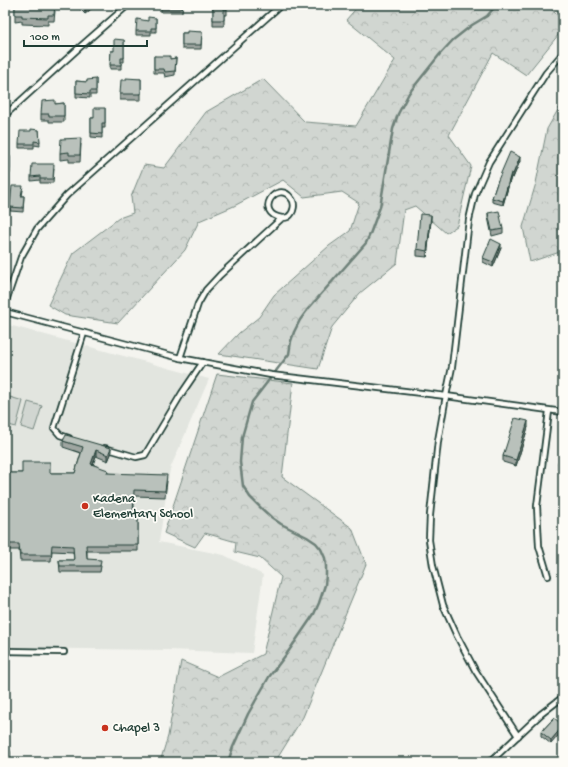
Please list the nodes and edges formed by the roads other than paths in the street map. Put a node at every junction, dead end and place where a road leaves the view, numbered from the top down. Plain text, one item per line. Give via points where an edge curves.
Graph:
1 (127, 5) edge
2 (281, 5) edge
3 (563, 53) edge
4 (5, 115) edge
5 (282, 218) junction
6 (5, 304) edge
7 (5, 312) edge
8 (84, 333) junction
9 (180, 358) junction
10 (203, 362) junction
11 (446, 396) junction
12 (549, 411) junction
13 (563, 412) edge
14 (75, 440) edge
15 (98, 446) edge
16 (548, 576) dead end
17 (5, 651) edge
18 (64, 652) dead end
19 (563, 697) edge
20 (518, 736) junction
21 (5, 748) edge
22 (8, 762) edge
23 (490, 762) edge

1 - 4 lane
2 - 6 lane via 67,195 37,229 21,257
3 - 11 lane via 546,73 489,162 476,194 469,220 452,367
5 - 5 lane via 288,216 294,206 290,196 282,192 272,196 268,206 275,217
5 - 9 lane via 206,290 198,304
7 - 8 lane
8 - 9 lane
8 - 14 lane via 54,428 60,435
9 - 10 lane
10 - 11 lane via 270,375
10 - 15 lane via 145,455 136,457
11 - 12 lane
11 - 20 lane via 430,515 429,540 433,566 443,605 457,636 475,670
12 - 13 lane
12 - 16 lane via 537,506 539,546
17 - 18 lane
19 - 20 lane
20 - 23 lane
21 - 22 lane

